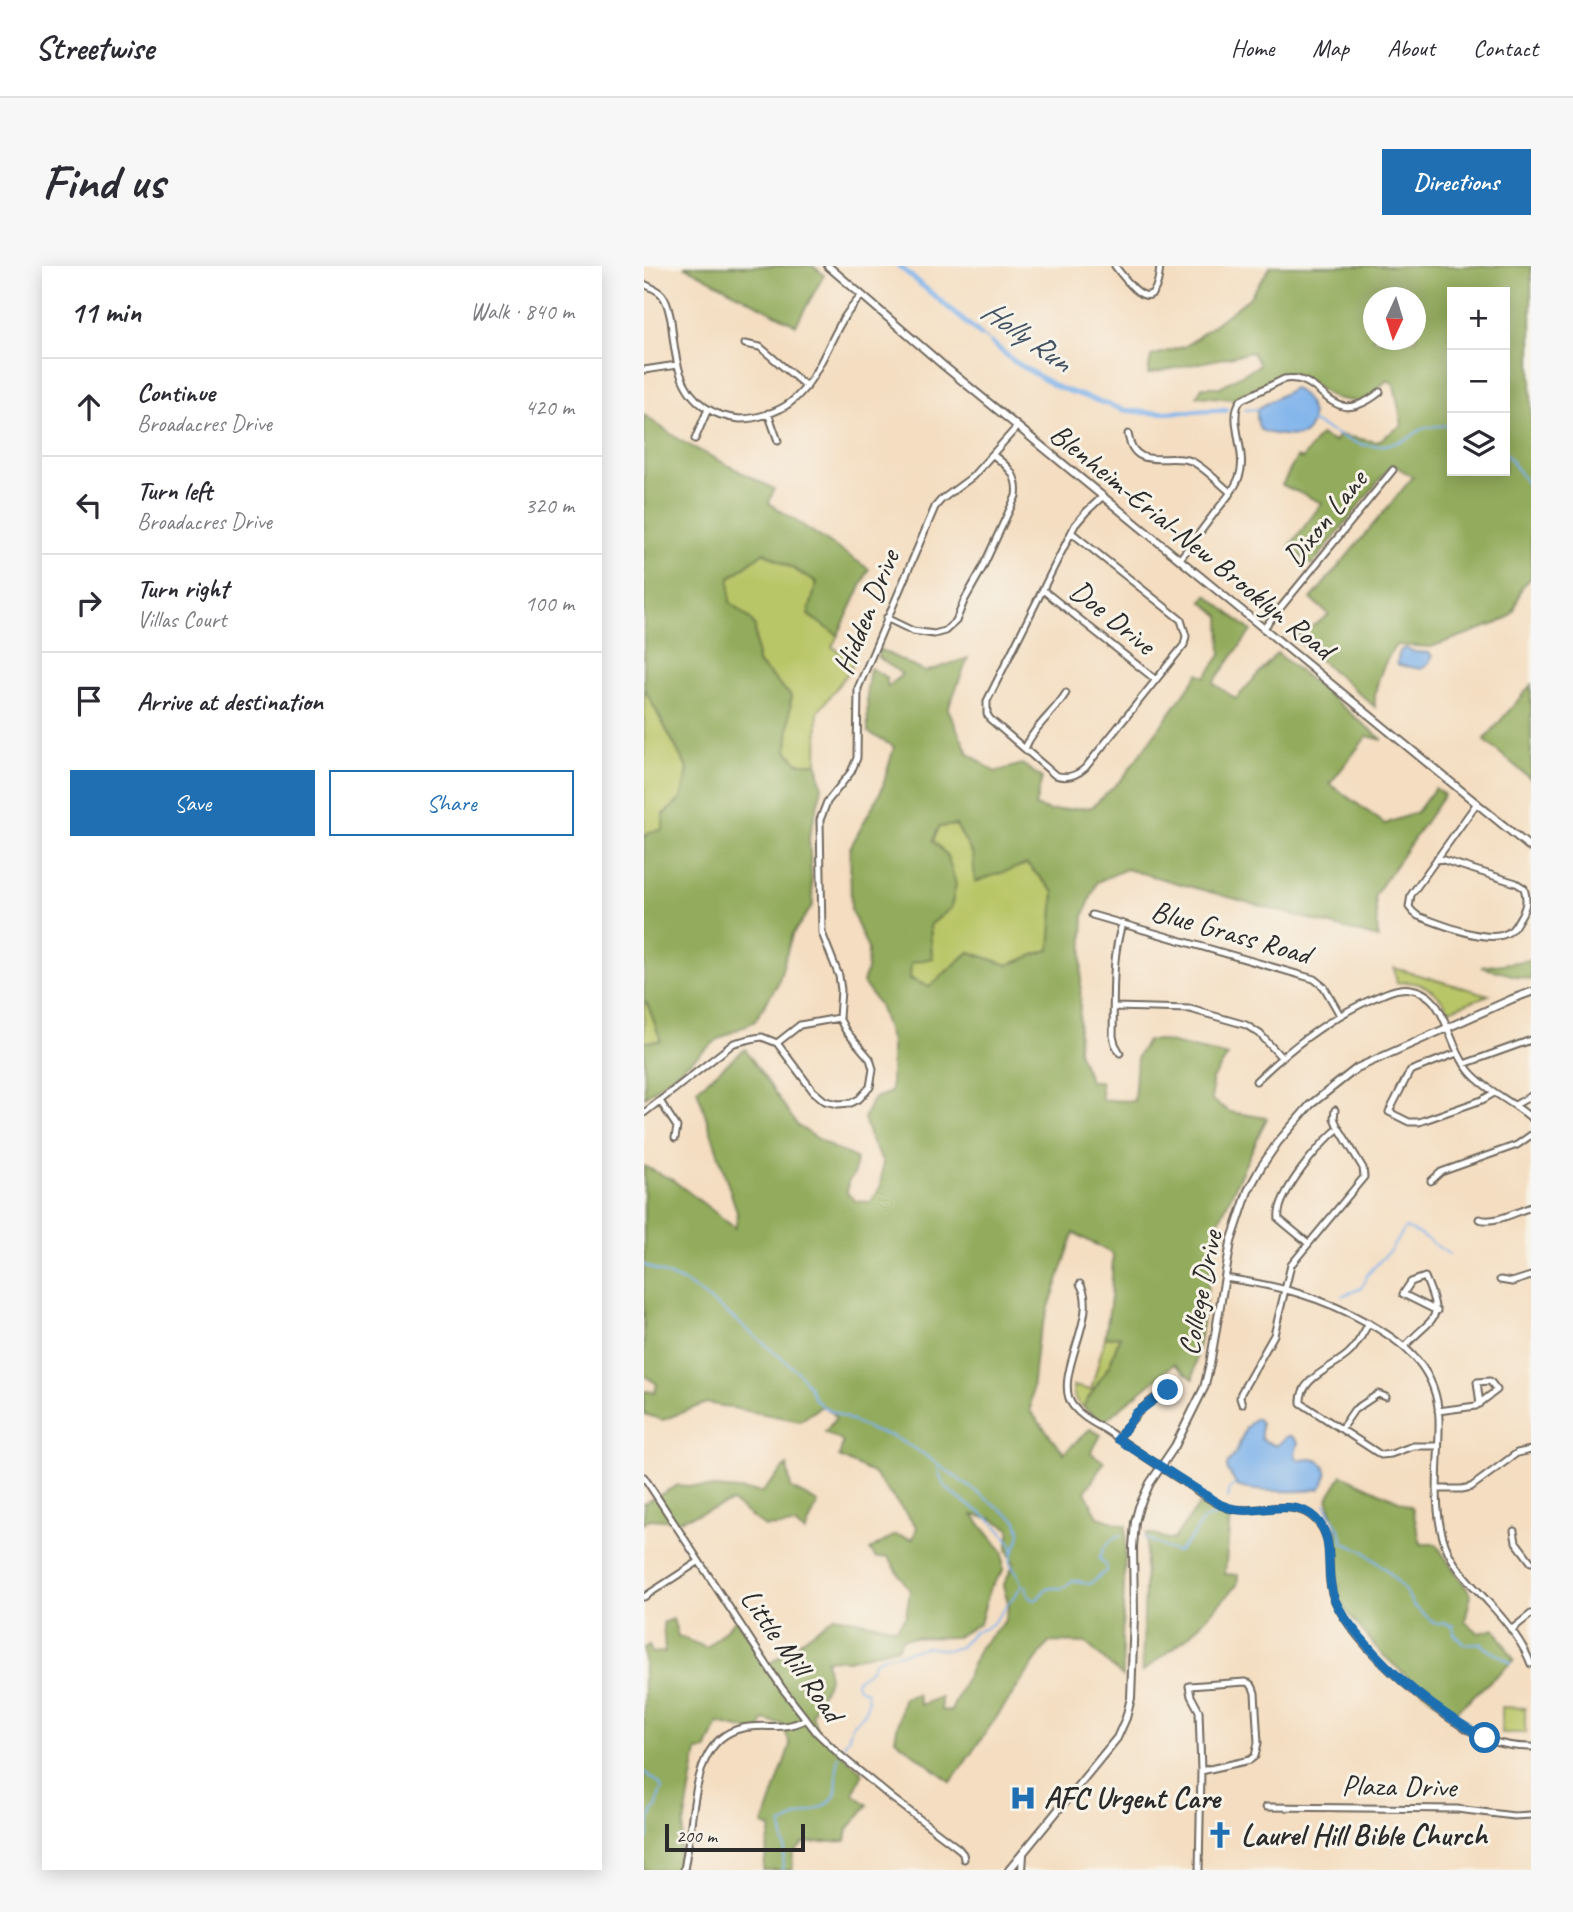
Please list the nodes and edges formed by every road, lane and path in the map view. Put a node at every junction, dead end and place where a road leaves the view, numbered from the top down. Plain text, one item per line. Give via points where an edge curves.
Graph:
1 (828, 266) edge
2 (1115, 266) edge
3 (1160, 266) edge
4 (644, 284) edge
5 (862, 295) junction
6 (745, 344) dead end
7 (677, 365) junction
8 (644, 370) edge
9 (807, 387) junction
10 (1380, 392) dead end
11 (708, 409) junction
12 (768, 413) junction
13 (1017, 427) junction
14 (1128, 433) dead end
15 (695, 439) dead end
16 (778, 441) dead end
17 (993, 455) junction
18 (1394, 470) dead end
19 (1230, 492) junction
20 (1102, 497) junction
21 (1072, 533) junction
22 (1180, 559) junction
23 (1043, 590) junction
24 (886, 618) junction
25 (1264, 628) junction
26 (1156, 680) junction
27 (1066, 693) dead end
28 (1025, 750) junction
29 (1477, 803) junction
30 (1531, 848) edge
31 (1437, 858) junction
32 (1092, 915) dead end
33 (1122, 924) junction
34 (1531, 992) edge
35 (1114, 1007) junction
36 (1340, 1015) junction
37 (839, 1018) junction
38 (1447, 1028) junction
39 (1531, 1040) edge
40 (777, 1043) junction
41 (1120, 1053) dead end
42 (1457, 1053) junction
43 (1281, 1057) junction
44 (1464, 1064) junction
45 (1256, 1081) dead end
46 (1494, 1093) junction
47 (1531, 1096) edge
48 (660, 1101) junction
49 (1515, 1105) junction
50 (1335, 1110) dead end
51 (644, 1113) edge
52 (1531, 1118) edge
53 (1338, 1129) junction
54 (1531, 1135) edge
55 (676, 1138) dead end
56 (1431, 1181) dead end
57 (1531, 1207) edge
58 (1479, 1219) dead end
59 (1308, 1243) junction
60 (1531, 1276) edge
61 (1225, 1278) junction
62 (1500, 1280) dead end
63 (1080, 1283) dead end
64 (1284, 1288) junction
65 (1437, 1311) junction
66 (1369, 1324) junction
67 (1405, 1346) junction
68 (1180, 1384) dead end
69 (1386, 1397) dead end
70 (1242, 1404) dead end
71 (1480, 1404) junction
72 (1438, 1411) junction
73 (1341, 1429) junction
74 (1118, 1439) junction
75 (1438, 1446) junction
76 (1531, 1450) edge
77 (1161, 1467) junction
78 (644, 1478) edge
79 (1438, 1489) junction
80 (1514, 1531) dead end
81 (698, 1562) junction
82 (1531, 1562) edge
83 (644, 1597) edge
84 (1531, 1614) edge
85 (1511, 1630) junction
86 (1531, 1664) edge
87 (806, 1719) junction
88 (1531, 1747) edge
89 (1201, 1770) junction
90 (1266, 1807) dead end
91 (1531, 1815) edge
92 (1024, 1851) junction
93 (964, 1859) dead end
94 (684, 1870) edge
95 (1009, 1870) edge
96 (1022, 1870) edge
97 (1199, 1870) edge

1 - 5 main road, Blenheim-Erial-New Brooklyn Road
2 - 3 street via 1144,295 1155,289
4 - 7 street via 662,294 669,309
5 - 9 street via 841,322
5 - 13 main road, Blenheim-Erial-New Brooklyn Road
6 - 9 street via 760,347
7 - 8 street
7 - 11 street via 687,389
9 - 12 street via 790,403
10 - 19 street via 1358,406 1343,406 1292,377 1241,400 1236,415 1240,476
11 - 12 street via 732,418
11 - 15 street
12 - 16 street
13 - 17 street, Hidden Drive
13 - 20 main road, Blenheim-Erial-New Brooklyn Road
14 - 19 street via 1130,444 1141,455 1190,461
17 - 24 street, Hidden Drive via 935,507
17 - 24 street via 1013,473 1016,496 956,621 934,635
18 - 25 street, Dixon Lane
19 - 22 street
20 - 21 street
20 - 22 main road, Blenheim-Erial-New Brooklyn Road
21 - 23 street
21 - 26 street via 1181,620 1184,645
22 - 25 main road, Blenheim-Erial-New Brooklyn Road
23 - 26 street, Doe Drive
23 - 28 street via 987,701 990,719
24 - 37 street, Hidden Drive via 858,688 857,758 820,820 821,927 839,976
25 - 29 main road, Blenheim-Erial-New Brooklyn Road
26 - 28 street via 1079,774 1055,775
27 - 28 street
29 - 30 main road, Blenheim-Erial-New Brooklyn Road
29 - 31 street
31 - 31 street via 1409,899 1413,912 1478,936 1503,935 1514,927 1527,903 1524,888
32 - 33 street, Blue Grass Road
33 - 35 street via 1115,951
33 - 36 street, Blue Grass Road via 1314,979
34 - 38 main road, College Drive
35 - 41 street via 1114,1040
35 - 43 street via 1185,1009 1246,1025
36 - 38 street via 1395,990 1412,989 1433,1001
36 - 43 street
37 - 40 street via 800,1025
37 - 40 street via 873,1069 869,1089 851,1103 825,1101
38 - 42 street
38 - 61 main road, College Drive via 1357,1068 1310,1105 1278,1142 1248,1191
39 - 44 street
40 - 48 street via 762,1037 734,1044
42 - 44 street
42 - 46 street via 1410,1071 1389,1112 1419,1122
43 - 45 street
44 - 46 street
46 - 49 street
47 - 49 street
48 - 51 street
48 - 55 street via 677,1127
49 - 52 street
50 - 53 street
53 - 59 street via 1364,1177
53 - 59 street via 1291,1185 1278,1214
54 - 56 street via 1517,1145 1441,1171
57 - 58 street via 1493,1220
59 - 64 street via 1290,1265
60 - 62 street via 1512,1282
61 - 64 street
61 - 77 main road, College Drive via 1203,1388
63 - 74 street via 1085,1299 1067,1392 1076,1410
64 - 66 street
64 - 70 street via 1274,1335 1242,1390
65 - 65 street via 1425,1276 1409,1284 1403,1294
65 - 67 street
66 - 67 street
66 - 73 street via 1353,1349 1313,1378 1301,1398 1303,1405
67 - 72 street via 1430,1380
68 - 74 street via 1139,1410
69 - 73 street via 1378,1394 1356,1408
71 - 71 street via 1497,1390 1490,1381 1478,1382
71 - 72 street
72 - 75 street
73 - 75 street via 1384,1455 1413,1446
74 - 77 street
75 - 79 street
76 - 79 street via 1517,1453 1471,1487
77 - 88 street via 1228,1508 1289,1507 1310,1515 1327,1537 1334,1598 1379,1659 1416,1694 1458,1723 1492,1741
77 - 92 main road, College Drive via 1135,1522 1131,1698 1126,1718 1117,1738
78 - 81 street, Little Mill Road
79 - 85 street via 1440,1527 1450,1557
80 - 82 street via 1516,1542
81 - 83 street
81 - 87 street, Little Mill Road
84 - 85 street
85 - 86 street
87 - 93 street, Little Mill Road via 840,1756 958,1848
87 - 94 street via 782,1728 743,1728 714,1746 701,1769
89 - 89 street via 1199,1711 1189,1686 1249,1682 1255,1693 1255,1756
89 - 97 street
90 - 91 street, Plaza Drive
92 - 95 main road, College Drive
92 - 96 main road

